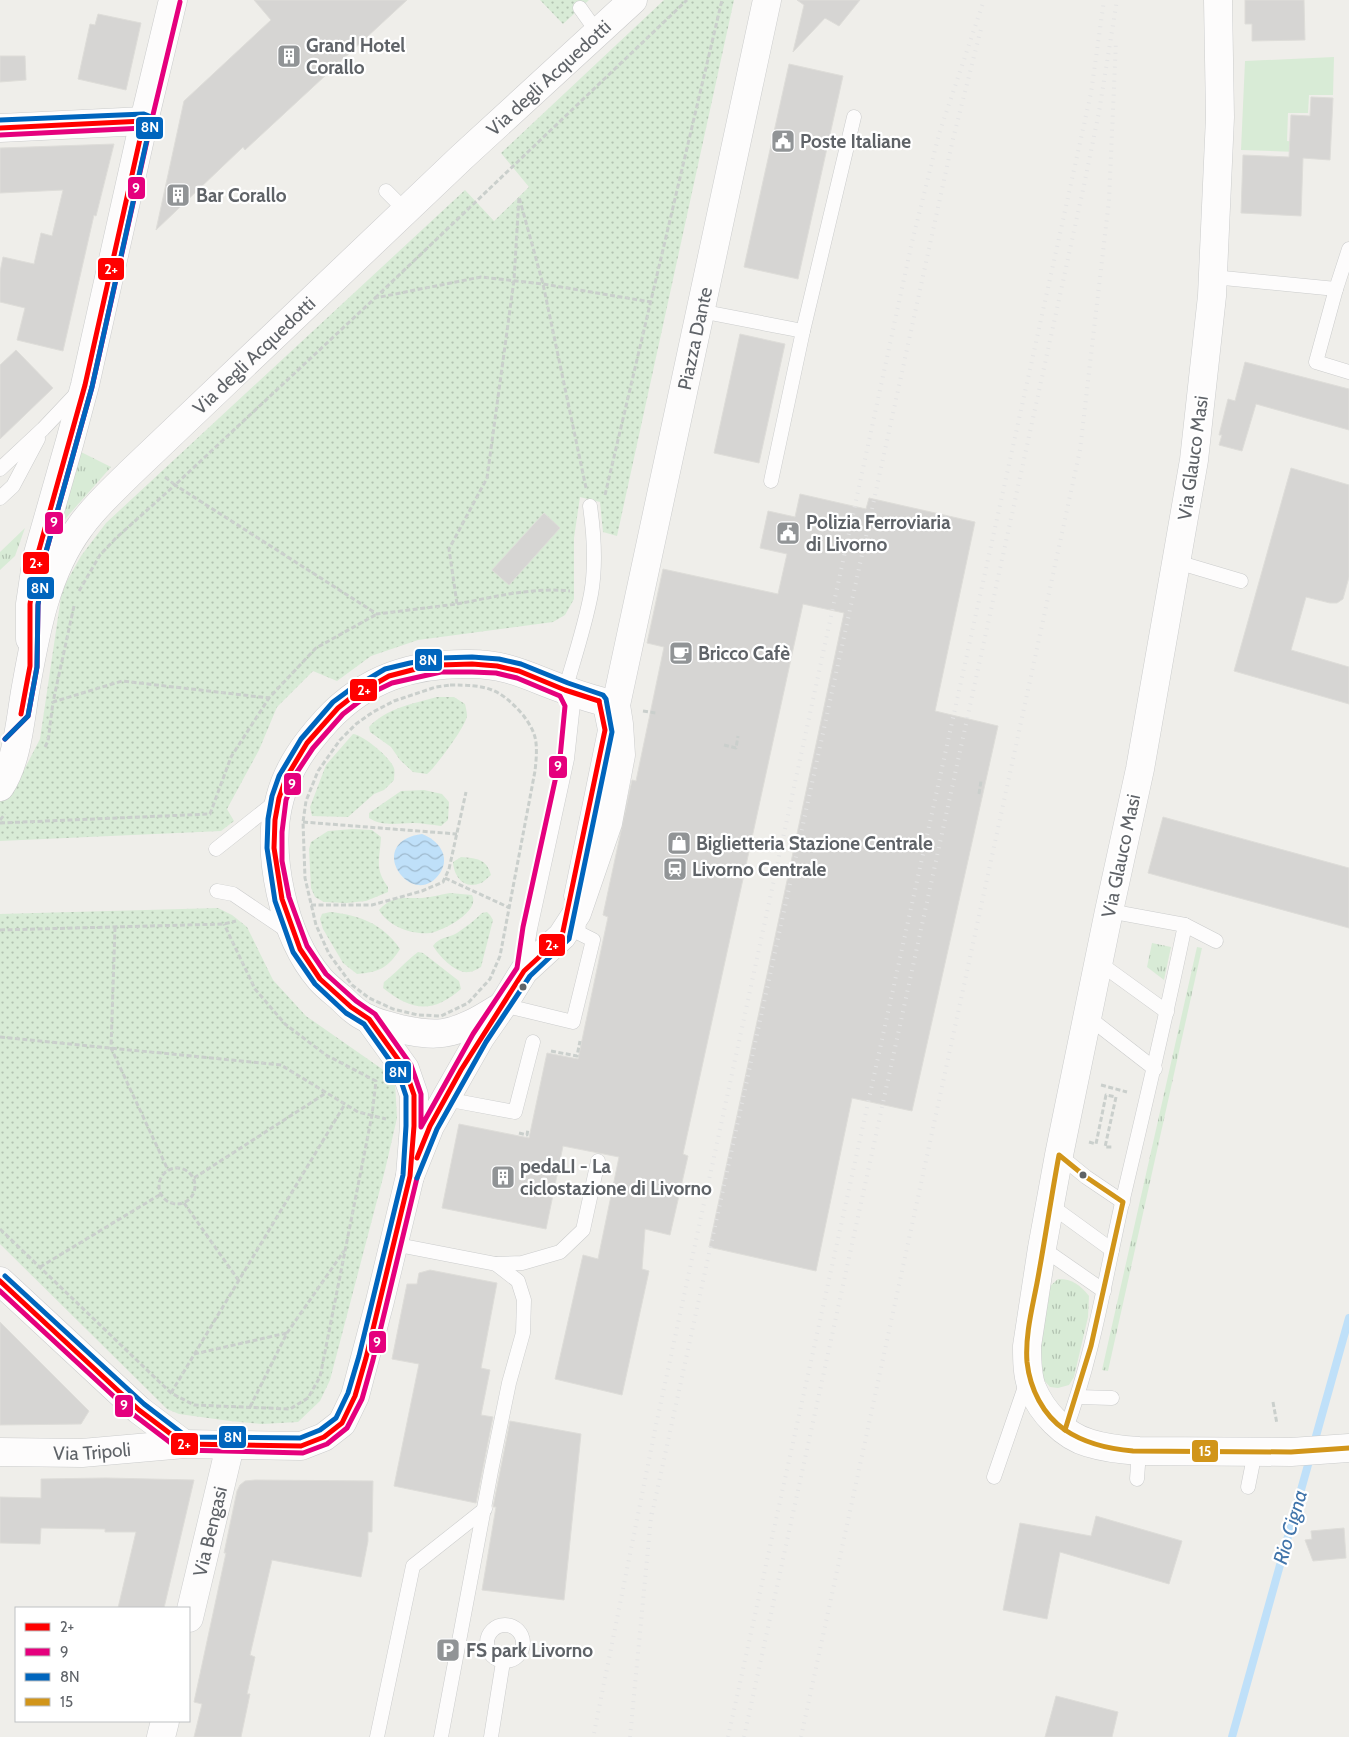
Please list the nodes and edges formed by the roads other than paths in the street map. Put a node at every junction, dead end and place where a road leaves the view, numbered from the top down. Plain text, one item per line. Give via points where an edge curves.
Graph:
1 (173, 0) edge
2 (633, 0) edge
3 (768, 0) edge
4 (1218, 0) edge
5 (580, 8) dead end
6 (597, 32) junction
7 (854, 118) dead end
8 (144, 122) junction
9 (0, 128) edge
10 (386, 191) dead end
11 (406, 211) junction
12 (1349, 249) edge
13 (1213, 277) junction
14 (1336, 290) junction
15 (700, 311) junction
16 (803, 331) junction
17 (1349, 372) edge
18 (85, 385) junction
19 (43, 429) junction
20 (0, 469) edge
21 (771, 481) dead end
22 (0, 498) edge
23 (590, 506) road end
24 (1177, 562) junction
25 (1241, 582) dead end
26 (30, 666) junction
27 (622, 677) junction
28 (590, 698) junction
29 (21, 714) junction
30 (0, 733) edge
31 (0, 787) edge
32 (277, 809) junction
33 (216, 849) dead end
34 (217, 891) dead end
35 (1109, 911) junction
36 (578, 914) junction
37 (1185, 925) junction
38 (295, 935) junction
39 (562, 936) junction
40 (1216, 941) dead end
41 (1098, 962) junction
42 (524, 971) junction
43 (503, 1005) junction
44 (1167, 1012) junction
45 (1088, 1016) junction
46 (369, 1019) junction
47 (533, 1042) dead end
48 (1155, 1069) junction
49 (445, 1099) junction
50 (1060, 1155) junction
51 (598, 1161) dead end
52 (410, 1176) junction
53 (1122, 1202) junction
54 (1050, 1205) junction
55 (393, 1244) junction
56 (1042, 1248) junction
57 (1112, 1250) junction
58 (496, 1264) junction
59 (0, 1281) edge
60 (1104, 1291) junction
61 (0, 1306) edge
62 (27, 1306) junction
63 (1029, 1375) junction
64 (1078, 1397) junction
65 (1112, 1398) dead end
66 (1065, 1430) junction
67 (184, 1444) junction
68 (230, 1446) junction
69 (1339, 1448) edge
70 (1139, 1451) junction
71 (0, 1452) edge
72 (1255, 1452) junction
73 (994, 1478) dead end
74 (1137, 1480) dead end
75 (1248, 1487) dead end
76 (485, 1509) junction
77 (190, 1614) edge
78 (503, 1662) dead end
79 (165, 1722) edge
80 (161, 1737) edge
81 (377, 1737) edge
82 (441, 1737) edge
83 (492, 1737) edge

1 - 8 street
2 - 6 street, Via degli Acquedotti
3 - 15 street, Piazza Dante
4 - 13 street, Via Glauco Masi via 1220,117
5 - 6 lane
6 - 11 street, Via degli Acquedotti
7 - 16 lane
8 - 9 street
8 - 18 street
10 - 11 lane
11 - 26 street, Via degli Acquedotti via 101,501 80,526 48,588
12 - 14 lane
13 - 14 lane
13 - 24 street, Via Glauco Masi via 1194,460
14 - 17 lane via 1316,362
15 - 16 lane
15 - 27 street, Piazza Dante
16 - 21 lane
18 - 19 lane
18 - 26 street via 37,557 30,604
19 - 20 lane
19 - 22 lane via 13,486
23 - 28 lane via 594,568
24 - 25 lane
24 - 35 street, Via Glauco Masi via 1140,769
26 - 29 street, Via degli Acquedotti
27 - 28 street, Piazza Dante
27 - 28 street
28 - 32 street, Piazza Dante via 519,671 472,664 440,665 389,676 352,696 307,742 290,769
28 - 36 street, Piazza Dante via 619,724 621,755 608,824
28 - 39 lane, Piazza Dante via 605,730
28 - 42 lane, Piazza Dante via 573,704 567,759
29 - 30 street
29 - 31 street, Via degli Acquedotti via 13,759
32 - 33 lane
32 - 38 street, Piazza Dante via 275,862 298,907
34 - 38 lane via 233,894
35 - 37 lane
35 - 41 street, Via Glauco Masi
36 - 39 street, Piazza Dante
36 - 43 lane via 579,933 593,940 574,1022
37 - 40 lane
37 - 44 lane
38 - 46 street, Piazza Dante via 300,949 320,979
39 - 42 street, Piazza Dante
41 - 44 lane
41 - 45 street, Via Glauco Masi
42 - 43 street, Piazza Dante
43 - 46 street, Piazza Dante via 478,1021 442,1033 413,1032
43 - 49 street, Piazza Dante
44 - 48 lane
45 - 48 lane
45 - 50 street, Via Glauco Masi
46 - 52 street, Piazza Dante via 405,1069 414,1095
47 - 49 lane via 515,1112
48 - 53 lane
49 - 52 street, Piazza Dante
50 - 53 lane
50 - 54 street, Via Glauco Masi
51 - 58 lane via 583,1230 560,1252 522,1263
52 - 55 street, Piazza Dante
53 - 57 lane
54 - 56 street, Via Glauco Masi
54 - 57 lane
55 - 58 lane
55 - 68 street, Piazza Dante via 356,1396 342,1423 324,1437 301,1446
56 - 60 lane
56 - 63 street, Via Glauco Masi via 1027,1346
57 - 60 lane
58 - 76 lane via 518,1281 524,1300 523,1333
59 - 62 street
60 - 64 lane
61 - 62 street
62 - 67 street via 139,1410
63 - 66 street, Via Glauco Masi via 1042,1406
63 - 73 lane
64 - 65 lane
64 - 66 lane
66 - 70 street, Via Glauco Masi via 1089,1443
67 - 68 street, Piazza Dante
67 - 71 street, Via Tripoli via 82,1453
68 - 77 street, Via Bengasi
69 - 72 street, Via Glauco Masi via 1285,1441
70 - 72 street, Via Glauco Masi
70 - 74 lane
72 - 75 lane
76 - 81 lane via 413,1566
76 - 82 lane
78 - 83 lane
79 - 80 street

